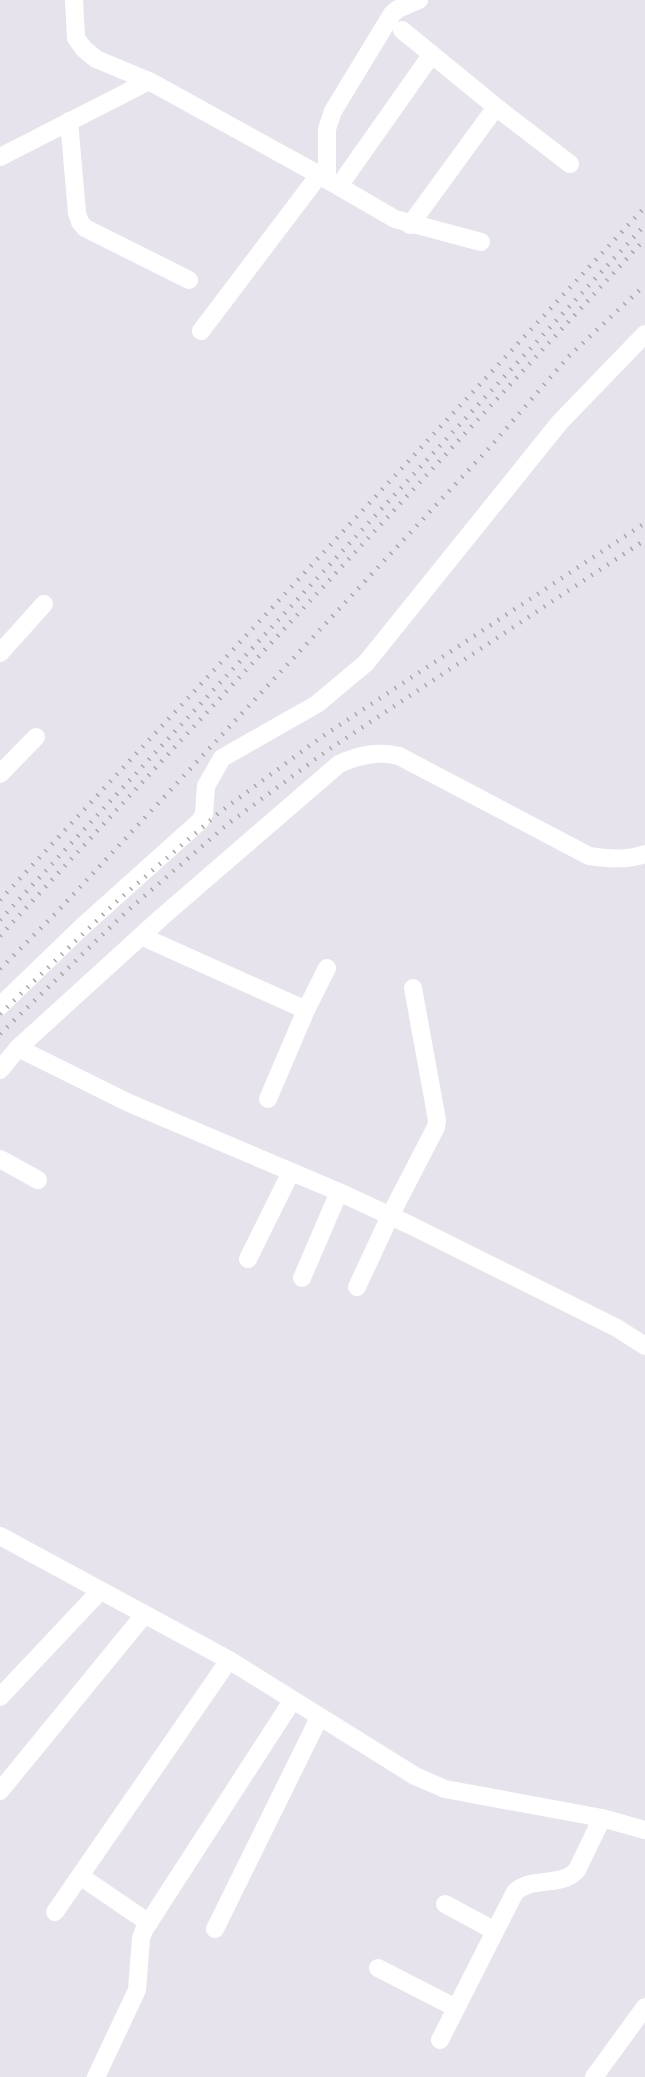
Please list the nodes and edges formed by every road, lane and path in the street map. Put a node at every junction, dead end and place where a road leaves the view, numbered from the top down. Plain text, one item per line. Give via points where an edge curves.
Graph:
1 (74, 0) edge
2 (419, 0) edge
3 (402, 30) dead end
4 (432, 54) junction
5 (149, 81) junction
6 (496, 107) junction
7 (69, 121) junction
8 (0, 157) edge
9 (570, 164) dead end
10 (328, 180) junction
11 (410, 225) junction
12 (481, 242) dead end
13 (189, 280) dead end
14 (201, 331) dead end
15 (645, 334) edge
16 (44, 604) dead end
17 (0, 653) edge
18 (36, 738) dead end
19 (0, 774) edge
20 (645, 854) edge
21 (141, 936) junction
22 (327, 968) dead end
23 (413, 988) dead end
24 (0, 1006) edge
25 (306, 1010) junction
26 (18, 1048) junction
27 (0, 1070) edge
28 (268, 1098) dead end
29 (0, 1159) edge
30 (291, 1172) junction
31 (38, 1180) dead end
32 (339, 1192) junction
33 (390, 1216) junction
34 (248, 1259) dead end
35 (302, 1278) dead end
36 (357, 1287) dead end
37 (645, 1346) edge
38 (1, 1539) edge
39 (100, 1591) junction
40 (144, 1615) junction
41 (229, 1660) junction
42 (0, 1697) edge
43 (292, 1701) junction
44 (320, 1718) junction
45 (2, 1786) edge
46 (602, 1818) junction
47 (645, 1830) edge
48 (80, 1876) junction
49 (445, 1904) dead end
50 (55, 1912) dead end
51 (149, 1923) junction
52 (214, 1929) dead end
53 (495, 1931) junction
54 (378, 1968) dead end
55 (645, 2007) edge
56 (456, 2008) junction
57 (440, 2040) dead end
58 (600, 2075) edge
59 (96, 2077) edge

1 - 5 street via 76,38 84,49 96,59
2 - 10 street via 392,14 333,111 327,129
3 - 4 street
4 - 6 street
4 - 10 street
5 - 7 street
5 - 10 street
6 - 9 street
6 - 11 street
7 - 8 street
7 - 13 street via 80,222
10 - 11 street
10 - 14 street
11 - 12 street
15 - 24 street via 560,422 366,663 317,704 222,758 206,786 200,821
16 - 17 street
18 - 19 street
20 - 21 street via 610,860 589,856 399,756 372,753 339,764
21 - 25 street
21 - 26 street
22 - 25 street
23 - 33 street via 437,1120
25 - 28 street
26 - 27 street
26 - 30 street via 129,1103
29 - 31 street
30 - 32 street
30 - 34 street
32 - 33 street
32 - 35 street
33 - 36 street
33 - 37 street via 617,1328
38 - 39 street
39 - 40 street
39 - 42 street
40 - 41 street
40 - 45 street
41 - 43 street
41 - 48 street
43 - 44 street
43 - 51 street
44 - 46 street via 415,1776 445,1789
44 - 52 street
46 - 47 street
46 - 53 street via 572,1876 520,1888
48 - 50 street
48 - 51 street
49 - 53 street
51 - 59 street via 141,1938 137,1990
53 - 56 street
54 - 56 street
55 - 58 street
56 - 57 street

